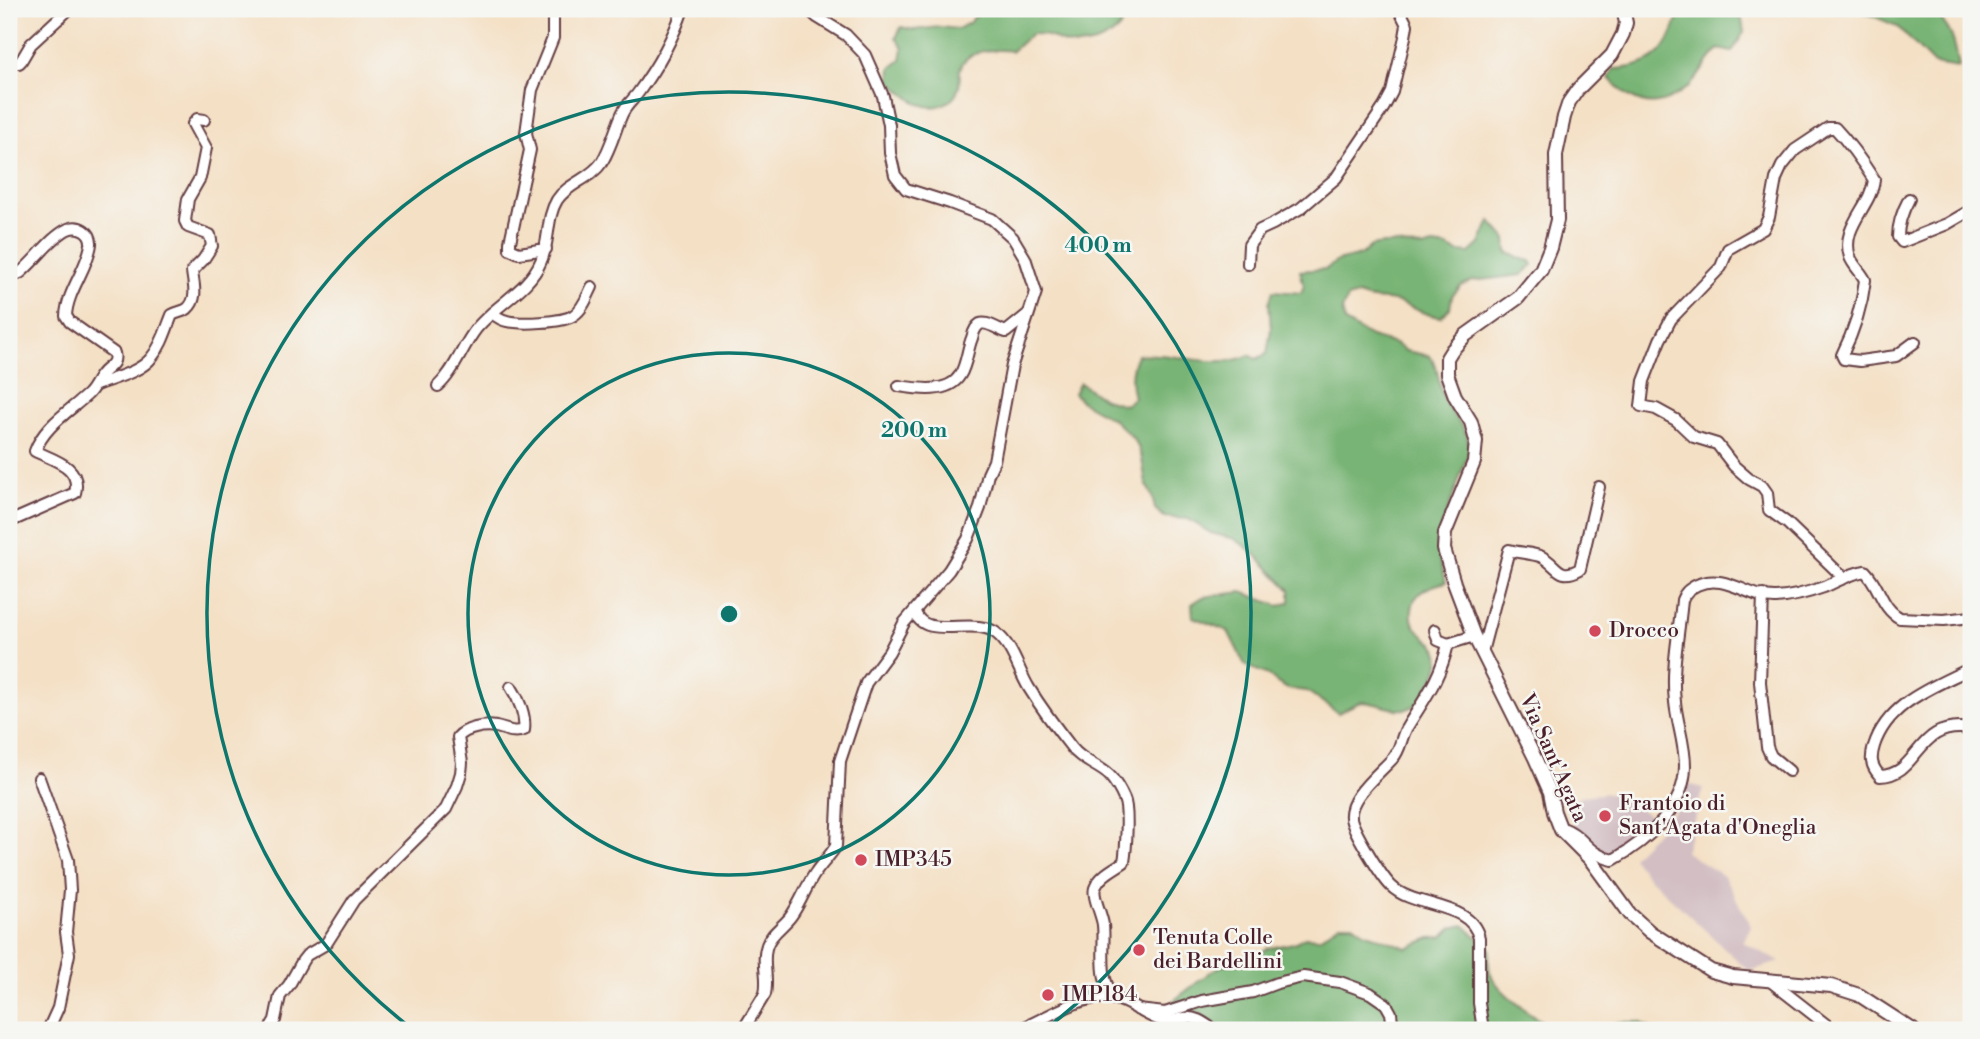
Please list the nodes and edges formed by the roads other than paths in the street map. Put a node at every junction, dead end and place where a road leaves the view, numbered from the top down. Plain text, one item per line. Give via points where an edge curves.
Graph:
1 (69, 9) edge
2 (553, 9) edge
3 (683, 9) edge
4 (808, 9) edge
5 (1399, 9) edge
6 (1623, 9) edge
7 (9, 63) edge
8 (204, 120) dead end
9 (1909, 199) dead end
10 (1971, 211) edge
11 (546, 249) junction
12 (1248, 264) dead end
13 (9, 275) edge
14 (592, 287) dead end
15 (492, 313) junction
16 (1027, 315) junction
17 (1914, 342) dead end
18 (96, 385) junction
19 (438, 386) dead end
20 (899, 386) dead end
21 (1599, 487) dead end
22 (9, 522) edge
23 (1844, 578) junction
24 (1763, 595) junction
25 (915, 611) junction
26 (1971, 617) edge
27 (1435, 631) dead end
28 (1474, 636) junction
29 (1448, 644) junction
30 (1482, 652) junction
31 (1971, 668) edge
32 (511, 687) dead end
33 (1971, 729) edge
34 (1789, 771) dead end
35 (39, 778) dead end
36 (1561, 830) junction
37 (1769, 981) junction
38 (1118, 1000) junction
39 (1138, 1010) junction
40 (48, 1030) edge
41 (269, 1030) edge
42 (743, 1030) edge
43 (1022, 1030) edge
44 (1214, 1030) edge
45 (1393, 1030) edge
46 (1483, 1030) edge
47 (1833, 1030) edge
48 (1913, 1030) edge

1 - 7 street via 31,44 19,63
2 - 11 street via 553,38 532,90 526,134 530,150 510,242 510,248 519,253
3 - 11 street via 670,43 622,112 601,164 553,206
4 - 16 street via 866,55 883,96 895,175 906,189 992,219 1013,238 1035,283
5 - 12 street via 1407,25 1392,92 1384,107 1336,178 1301,208 1259,230 1249,245
6 - 28 street, Via Sant'Agata via 1626,23 1612,55 1578,89 1564,117 1556,155 1557,220 1541,270 1518,298 1466,335 1447,358 1447,374 1476,441 1474,462 1444,549
8 - 18 street via 193,124 206,148 202,173 188,198 186,221 188,227 210,235 212,246 192,271 192,303 172,315 163,340 147,363
9 - 10 street via 1901,214 1898,237 1902,242
11 - 15 street via 532,276
13 - 18 street via 20,273 69,229 87,233 90,246 66,316 114,353 113,364
14 - 15 street via 582,307 564,320 506,321
15 - 19 street
16 - 20 street via 1006,332 980,324 959,377 950,384 918,389
16 - 25 street via 996,450 972,529 948,570
17 - 23 street via 1896,356 1860,360 1842,355 1854,331 1865,280 1847,242 1874,180 1843,136 1828,128 1795,150 1782,166 1763,229 1728,249 1721,267 1671,319 1644,381 1641,406 1656,409 1694,437 1717,444 1734,466 1762,486 1769,510
18 - 22 street via 54,425 35,451 71,470 77,484 75,493
21 - 30 street via 1580,569 1563,573 1542,558 1509,551
23 - 24 street via 1797,594
23 - 26 street via 1865,571 1883,603 1900,618
24 - 34 street via 1760,682 1767,747
24 - 36 street via 1716,581 1685,593 1673,668 1685,767 1679,794 1666,817 1613,860 1600,857 1572,831
25 - 38 street via 916,618 939,628 970,625 995,632 1073,750 1110,776 1124,800 1124,862 1100,879 1094,894 1104,928 1107,985
25 - 42 street via 866,683 840,761 836,846 766,946 766,987
27 - 29 street via 1438,640
28 - 29 street
28 - 30 street, Via Sant'Agata
29 - 46 street via 1443,664 1404,732 1396,756 1362,788 1351,815 1391,886 1474,924 1479,937
30 - 36 street, Via Sant'Agata via 1535,758
31 - 33 street via 1907,701 1888,719 1871,755 1873,768 1880,776 1889,776 1906,766 1926,739 1938,732
32 - 41 street via 524,730 486,727 461,733 461,773 446,809 355,900 326,944 307,955 280,996
35 - 40 street via 68,860 70,890 69,954 58,1008
36 - 37 street, Via Sant'Agata via 1650,932 1711,971
37 - 47 street
37 - 48 street, Via Sant'Agata via 1850,991
38 - 39 street
38 - 43 street via 1079,1001
39 - 44 street via 1166,1021 1194,1019
39 - 45 street via 1165,1013 1303,977 1340,982 1370,993 1387,1004

